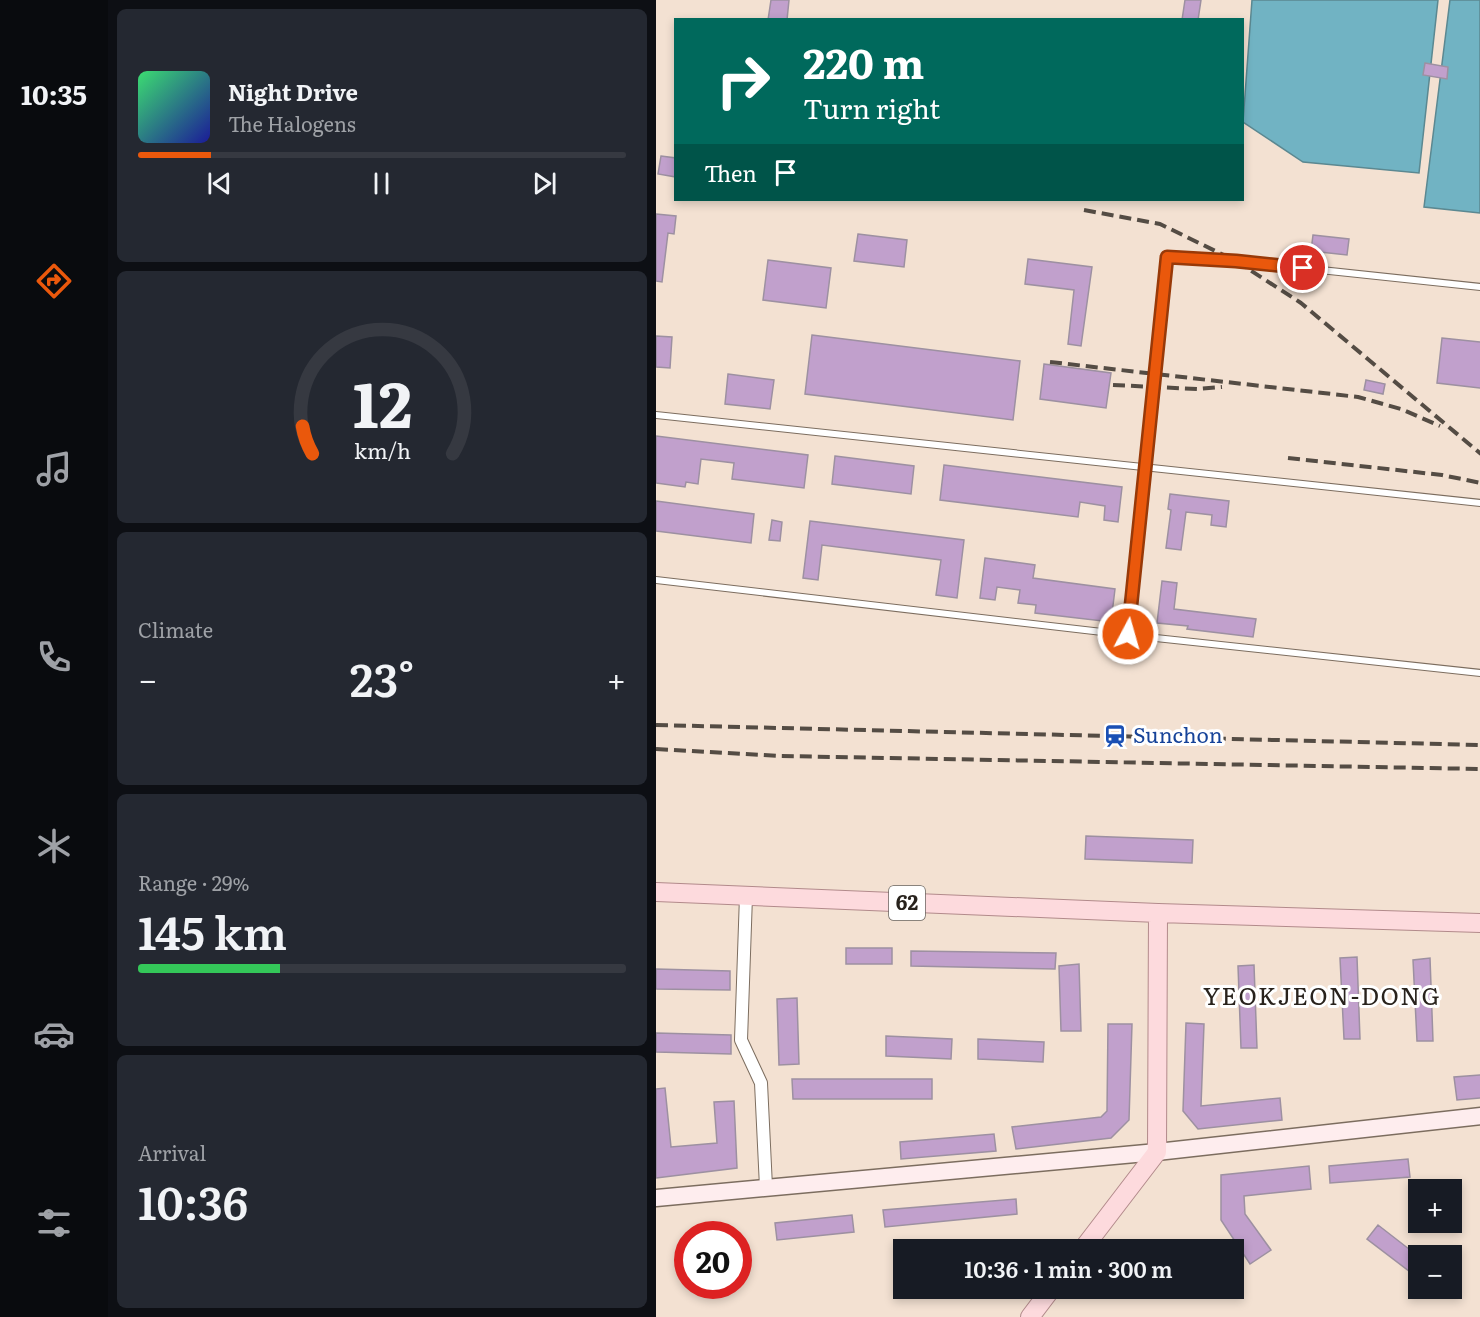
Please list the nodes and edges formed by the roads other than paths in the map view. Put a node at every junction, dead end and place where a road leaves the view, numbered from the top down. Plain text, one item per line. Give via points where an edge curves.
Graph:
1 (1481, 287) edge
2 (656, 415) edge
3 (1147, 469) junction
4 (1481, 502) edge
5 (656, 580) edge
6 (1128, 634) junction
7 (1481, 673) edge
8 (656, 892) edge
9 (746, 896) junction
10 (1158, 913) junction
11 (1481, 923) edge
12 (1481, 1116) edge
13 (1157, 1152) junction
14 (766, 1187) junction
15 (656, 1198) edge
16 (1090, 1239) edge
17 (1044, 1299) edge
18 (1030, 1317) edge

1 - 3 lane via 1167,257
2 - 3 lane
3 - 4 lane
3 - 6 lane
5 - 6 lane
6 - 7 lane
8 - 9 main road, 62
9 - 10 main road, 62
9 - 14 street via 741,1040 761,1083
10 - 11 main road
10 - 13 main road
12 - 13 main road
13 - 14 main road
13 - 16 main road
14 - 15 main road
17 - 18 main road

